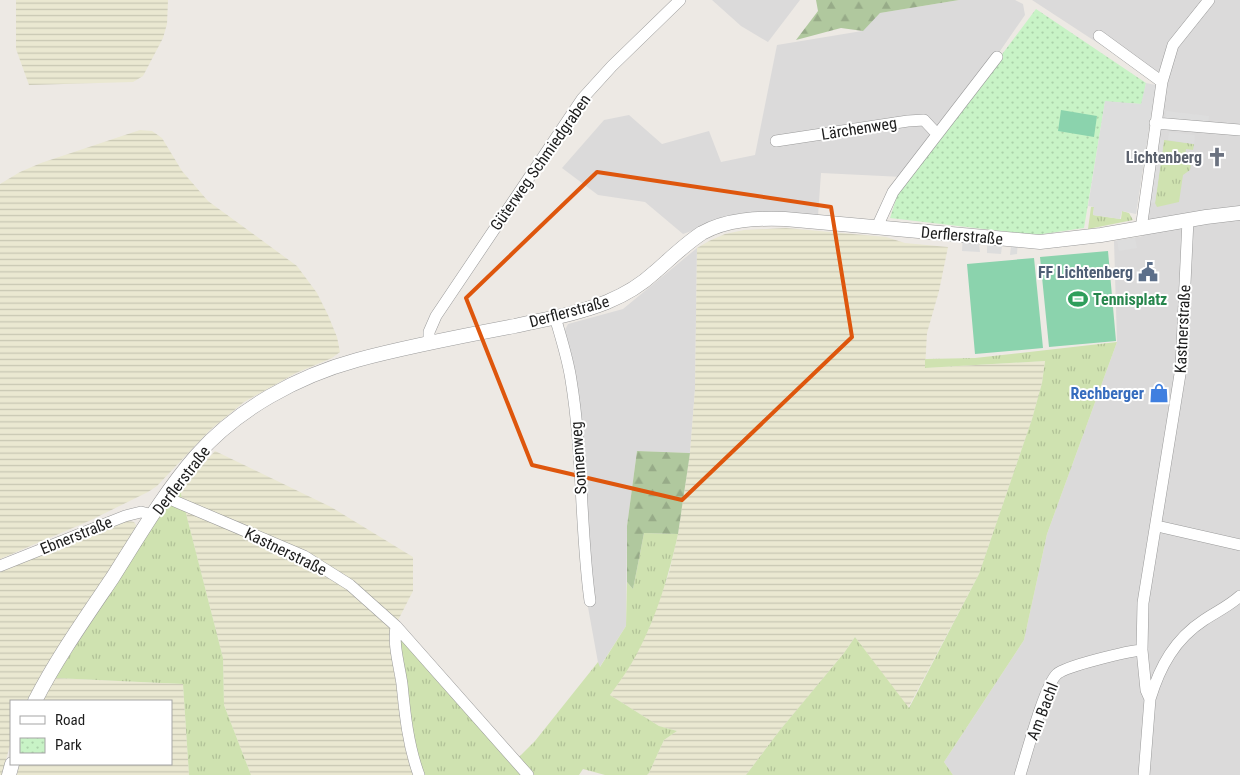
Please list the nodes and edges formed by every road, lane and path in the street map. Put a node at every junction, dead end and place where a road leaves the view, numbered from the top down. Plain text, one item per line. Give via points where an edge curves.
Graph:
1 (680, 0) edge
2 (1209, 0) edge
3 (1099, 36) dead end
4 (997, 57) dead end
5 (1162, 82) junction
6 (1155, 123) junction
7 (1240, 130) edge
8 (937, 134) junction
9 (776, 141) dead end
10 (1240, 213) edge
11 (1188, 220) junction
12 (877, 228) junction
13 (1141, 229) junction
14 (555, 317) junction
15 (429, 344) junction
16 (165, 497) junction
17 (153, 515) junction
18 (1157, 526) junction
19 (1240, 545) edge
20 (0, 566) edge
21 (1240, 596) edge
22 (590, 601) dead end
23 (396, 626) junction
24 (1142, 650) junction
25 (1150, 699) junction
26 (36, 700) edge
27 (419, 775) edge
28 (528, 775) edge
29 (1020, 775) edge
30 (1144, 775) edge

1 - 15 street, Güterweg Schmiedgraben via 612,66 573,112 436,316 428,332
2 - 5 street via 1173,45
3 - 5 street
4 - 8 street
5 - 6 street
6 - 7 street
6 - 13 street
8 - 9 street, Lärchenweg via 924,120 908,120
8 - 12 street via 894,192
10 - 11 street, Derflerstraße
11 - 13 street, Derflerstraße
11 - 18 street, Kastnerstraße via 1181,368
12 - 13 street, Derflerstraße via 1040,242
12 - 14 street, Derflerstraße via 772,219 727,224 694,239 630,291 606,302
14 - 15 street, Derflerstraße
14 - 22 street, Sonnenweg via 573,392
15 - 16 street, Derflerstraße via 342,364 282,390 218,435 198,454
16 - 17 street, Derflerstraße
16 - 23 street, Kastnerstraße via 304,556 350,585
17 - 20 street, Ebnerstraße via 141,512 125,516
17 - 26 street, Derflerstraße
18 - 19 street
18 - 24 street, Kastnerstraße via 1143,603
21 - 25 street via 1178,641 1162,667
23 - 27 street via 395,645 405,718
23 - 28 street, Kastnerstraße
24 - 25 street, Kastnerstraße
24 - 29 street, Am Bachl via 1069,668 1057,674 1047,690
25 - 30 street, Kastnerstraße

